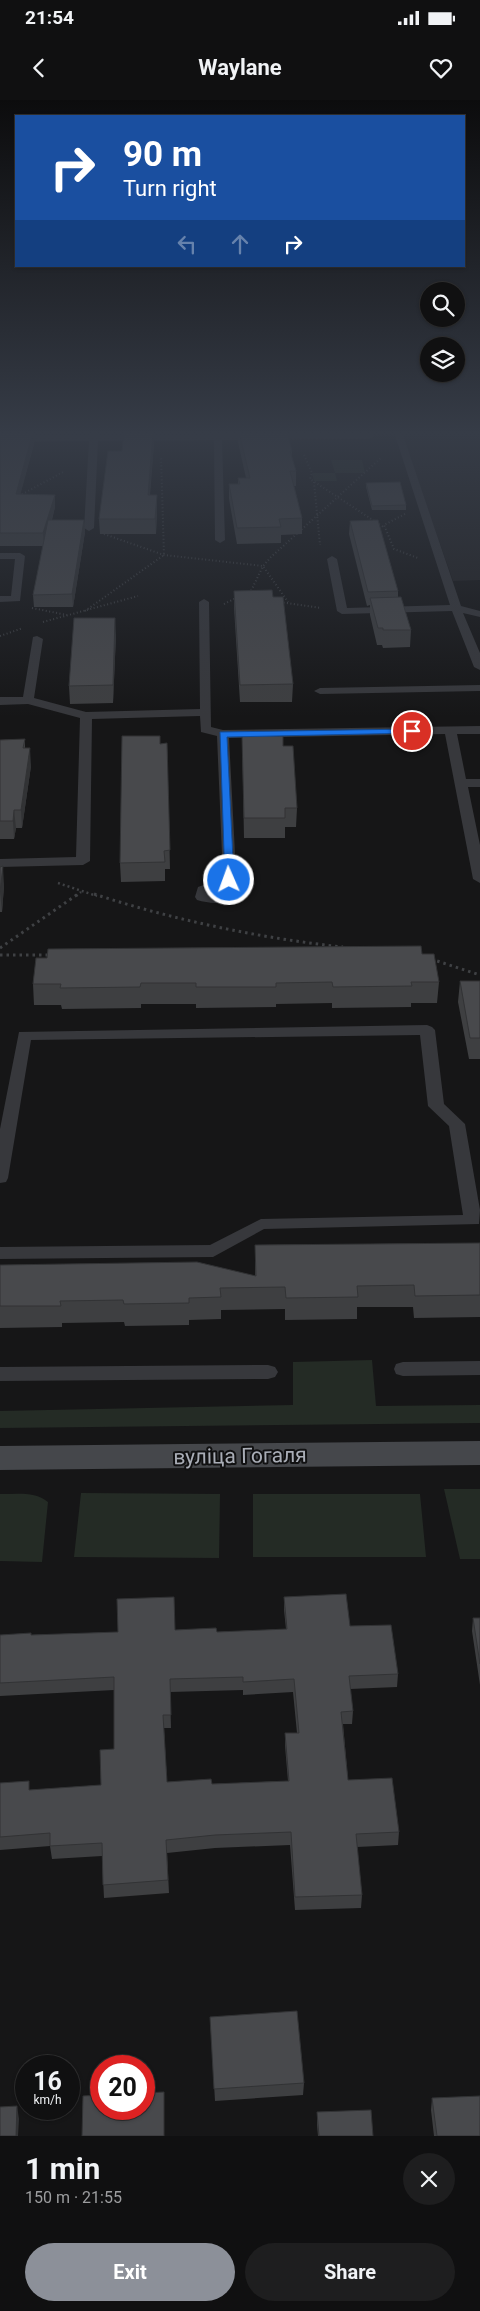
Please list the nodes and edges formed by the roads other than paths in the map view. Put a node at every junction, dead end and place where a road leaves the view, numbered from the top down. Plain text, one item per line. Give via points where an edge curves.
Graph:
1 (220, 527) edge
2 (427, 527) edge
3 (220, 540) dead end
4 (0, 556) edge
5 (332, 559) road end
6 (0, 599) edge
7 (204, 605) road end
8 (456, 608) junction
9 (480, 614) edge
10 (37, 639) dead end
11 (480, 667) edge
12 (480, 688) edge
13 (320, 691) dead end
14 (28, 700) junction
15 (0, 701) edge
16 (206, 712) junction
17 (86, 716) junction
18 (480, 730) edge
19 (450, 731) junction
20 (223, 734) junction
21 (461, 783) junction
22 (480, 783) edge
23 (0, 863) edge
24 (480, 879) edge
25 (229, 880) dead end
26 (0, 1178) edge
27 (0, 1253) edge
28 (480, 1368) edge
29 (403, 1369) dead end
30 (268, 1372) dead end
31 (0, 1374) edge
32 (480, 1453) edge
33 (0, 1458) edge

1 - 3 lane
2 - 8 lane
4 - 6 lane via 20,556 16,599
5 - 8 lane via 342,611
7 - 16 lane
8 - 9 lane
8 - 11 lane
10 - 14 lane
12 - 13 lane
14 - 15 lane
14 - 17 lane
16 - 17 lane
16 - 20 lane via 205,728
17 - 23 lane via 83,861
18 - 19 lane
19 - 20 lane
19 - 21 lane
20 - 25 lane
21 - 22 lane
21 - 24 lane
26 - 27 lane via 24,1035 427,1030 436,1106 457,1124 473,1220 261,1224 213,1251
28 - 29 lane
30 - 31 lane
32 - 33 main road, вуліца Гогаля

